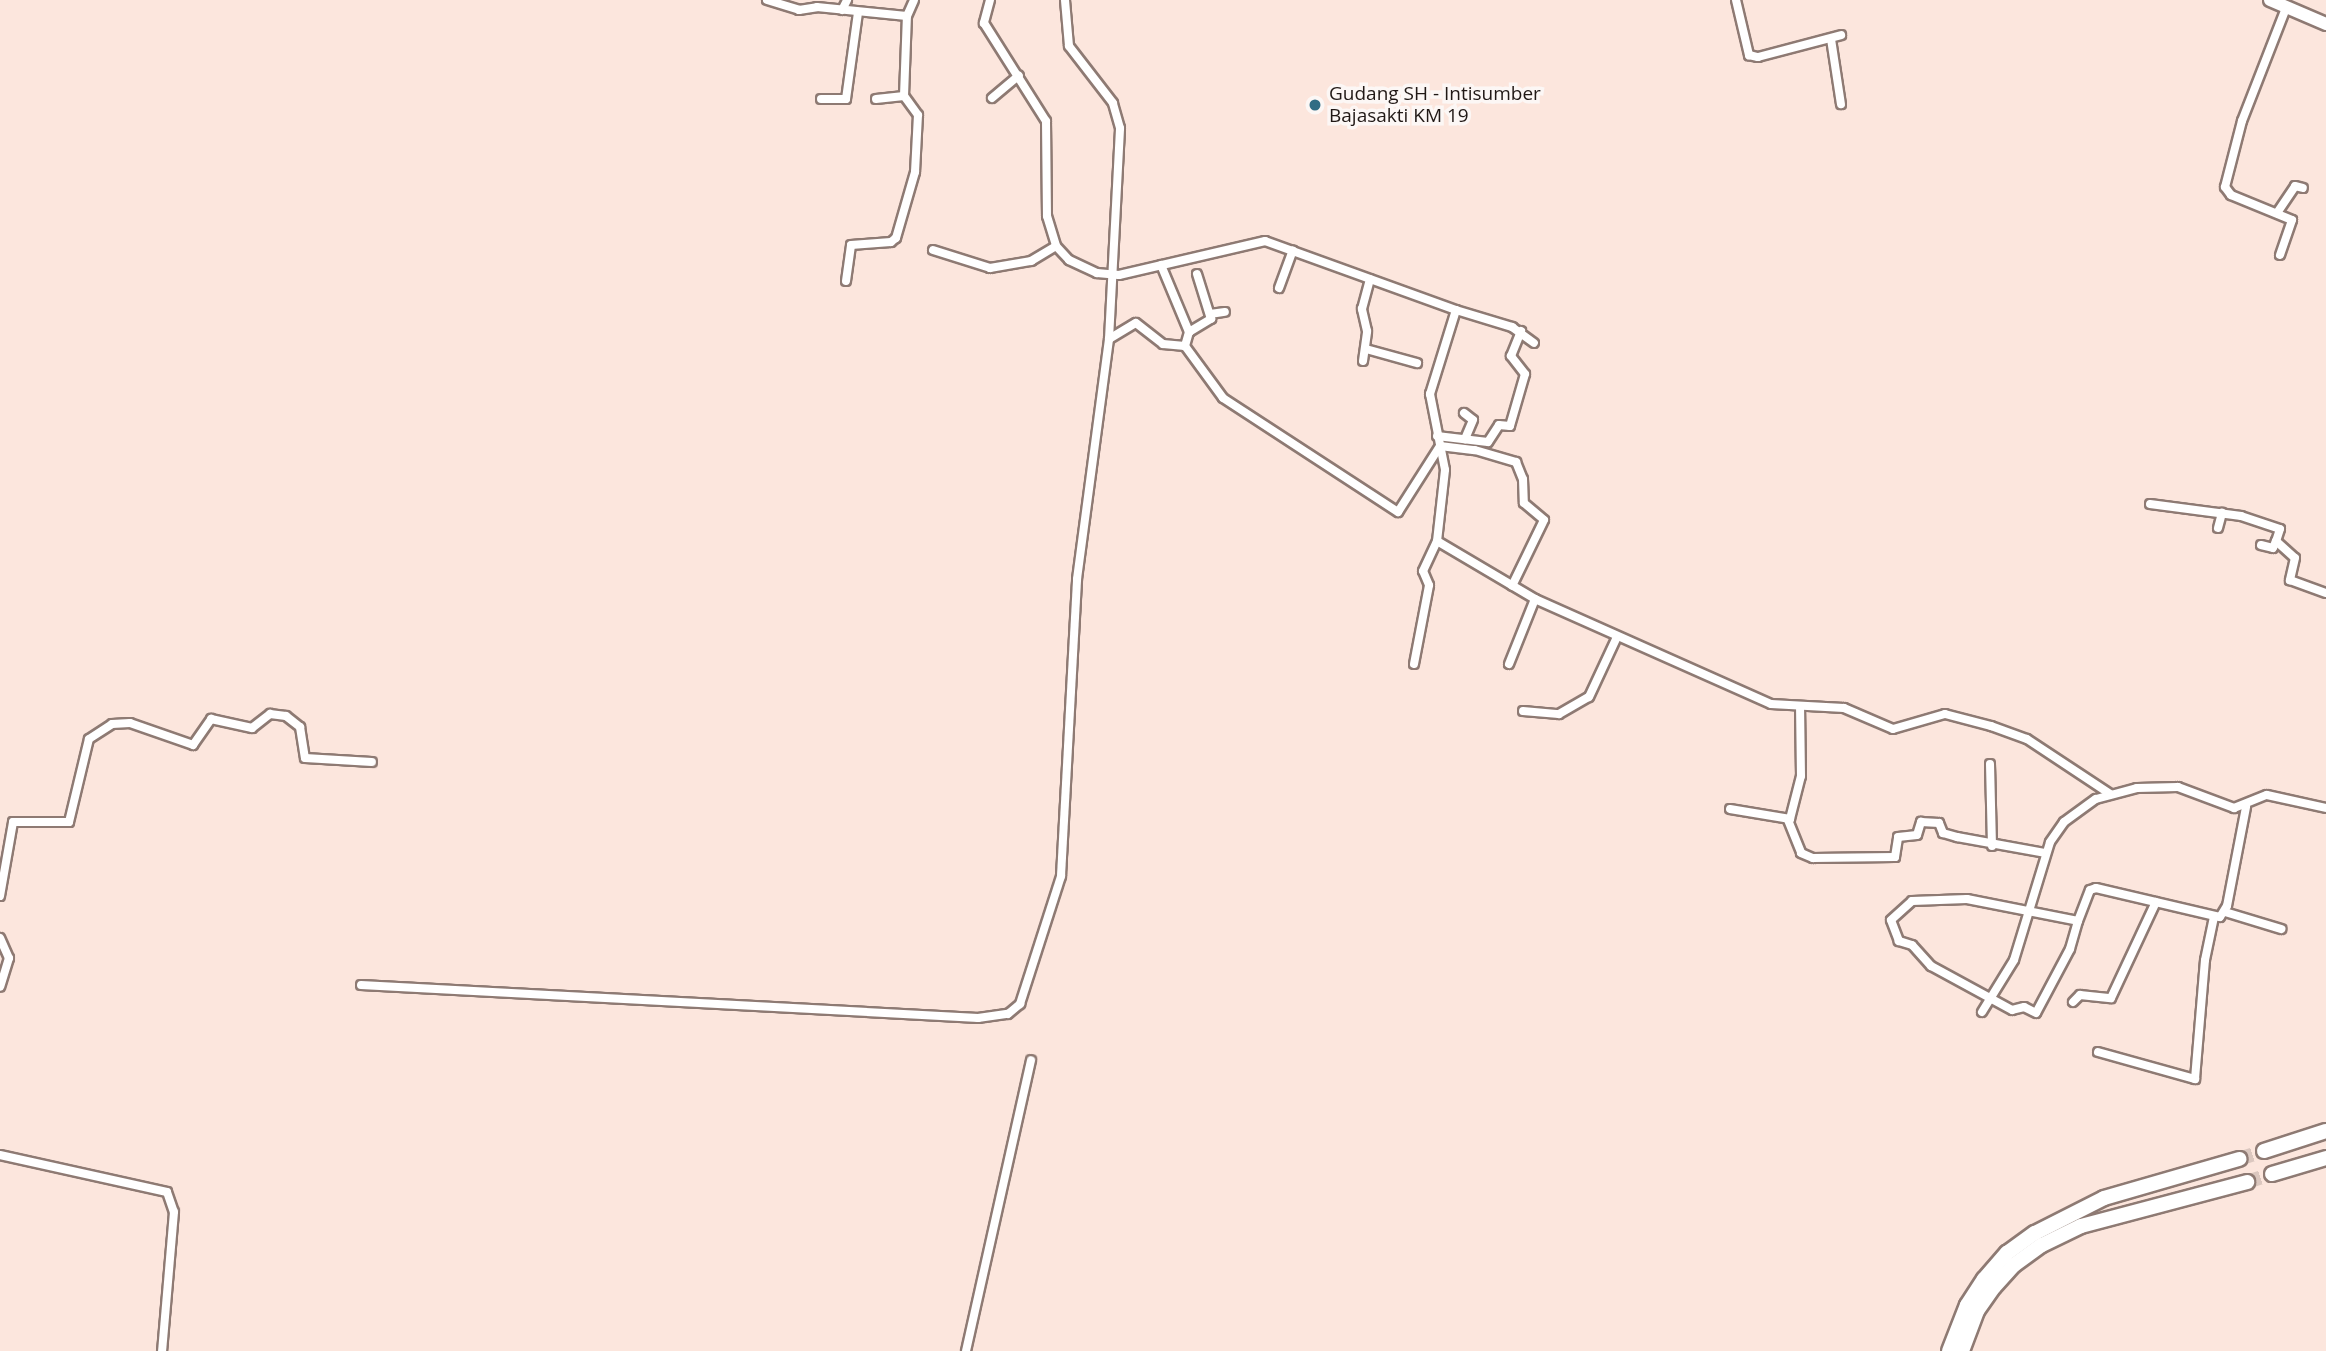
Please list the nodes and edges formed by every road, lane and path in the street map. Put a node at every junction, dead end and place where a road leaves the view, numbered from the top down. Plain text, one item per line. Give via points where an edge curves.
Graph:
1 (767, 0) edge
2 (847, 0) edge
3 (914, 0) edge
4 (989, 0) edge
5 (1065, 0) edge
6 (1736, 0) edge
7 (2270, 0) edge
8 (2286, 8) junction
9 (842, 10) junction
10 (858, 12) junction
11 (907, 16) junction
12 (2326, 24) edge
13 (1841, 35) dead end
14 (1831, 39) junction
15 (1019, 75) junction
16 (904, 96) junction
17 (992, 98) dead end
18 (821, 99) dead end
19 (876, 99) dead end
20 (1842, 104) dead end
21 (2303, 188) dead end
22 (2277, 213) junction
23 (1056, 246) junction
24 (933, 250) dead end
25 (1293, 250) junction
26 (2280, 255) dead end
27 (1161, 265) junction
28 (1197, 274) dead end
29 (1113, 275) junction
30 (1370, 279) junction
31 (846, 281) dead end
32 (1279, 288) dead end
33 (1456, 310) junction
34 (1225, 312) dead end
35 (1210, 314) junction
36 (1521, 331) junction
37 (1189, 332) junction
38 (1109, 339) junction
39 (1534, 343) dead end
40 (1185, 346) junction
41 (1366, 349) junction
42 (1363, 361) dead end
43 (1417, 363) dead end
44 (1464, 413) dead end
45 (1437, 436) junction
46 (1465, 439) junction
47 (1440, 446) junction
48 (2150, 504) dead end
49 (2222, 513) junction
50 (2218, 528) dead end
51 (1437, 541) junction
52 (2276, 541) junction
53 (2261, 545) dead end
54 (1511, 586) junction
55 (2326, 593) edge
56 (1535, 599) junction
57 (1617, 637) junction
58 (1414, 664) dead end
59 (1509, 664) dead end
60 (1800, 707) junction
61 (1523, 711) dead end
62 (372, 762) dead end
63 (1990, 764) dead end
64 (2110, 794) junction
65 (2246, 807) junction
66 (2326, 808) edge
67 (1730, 809) dead end
68 (1788, 820) junction
69 (1992, 846) junction
70 (2045, 853) junction
71 (0, 895) edge
72 (2156, 902) junction
73 (2032, 911) junction
74 (2225, 912) junction
75 (2214, 917) junction
76 (2078, 921) junction
77 (2281, 929) dead end
78 (0, 938) edge
79 (361, 985) dead end
80 (0, 987) edge
81 (1989, 999) junction
82 (2074, 1002) dead end
83 (1982, 1013) dead end
84 (2098, 1052) dead end
85 (1031, 1060) dead end
86 (2326, 1131) edge
87 (2264, 1151) tunnel mouth
88 (0, 1155) edge
89 (2326, 1158) edge
90 (2239, 1159) tunnel mouth
91 (2272, 1174) tunnel mouth
92 (2246, 1182) tunnel mouth
93 (162, 1351) edge
94 (966, 1351) edge
95 (1949, 1351) edge
96 (1962, 1351) edge

1 - 9 street via 799,9
2 - 9 street
3 - 11 street
4 - 15 street via 984,23
5 - 29 street via 1069,46 1118,114
6 - 14 street via 1749,55
7 - 8 highway
8 - 12 highway
8 - 22 street via 2242,121 2225,187 2231,195
9 - 10 street
10 - 11 street
10 - 18 street via 846,99
11 - 16 street
13 - 14 street
14 - 20 street
15 - 17 street
15 - 23 street via 1046,121 1047,216
16 - 19 street
16 - 31 street via 918,115 915,172 906,207 891,243 851,245
21 - 22 street via 2295,186
22 - 26 street via 2292,221
23 - 24 street via 1031,261 989,268
23 - 29 street via 1081,267
25 - 27 street via 1270,242 1247,242
25 - 30 street
25 - 32 street
27 - 29 street
27 - 37 street
28 - 35 street
29 - 38 street
30 - 33 street
30 - 41 street via 1362,309
33 - 36 street
33 - 45 street via 1430,394
34 - 35 street
35 - 37 street via 1210,320
36 - 39 street
36 - 46 street via 1511,355 1525,374 1511,424 1499,425 1488,442
37 - 40 street
38 - 40 street via 1136,323 1159,342
38 - 79 street via 1077,579 1061,876 1020,1004 1008,1014 978,1018
40 - 47 street via 1223,398 1398,512
41 - 42 street
41 - 43 street
44 - 46 street via 1473,421
45 - 46 street
45 - 47 street
47 - 51 street via 1445,478
47 - 54 street via 1509,458 1521,470 1524,503 1544,520
48 - 49 street
49 - 50 street
49 - 52 street via 2280,528
51 - 54 street
51 - 58 street via 1423,571 1429,585
52 - 53 street via 2273,548
52 - 55 street via 2294,554 2292,582
54 - 56 street
56 - 57 street
56 - 59 street
57 - 60 street via 1772,704
57 - 61 street via 1589,697 1559,714
60 - 64 street via 1844,708 1893,729 1945,714 1991,726 2027,739
60 - 68 street via 1801,776
62 - 71 street via 305,758 300,727 286,716 270,714 252,728 211,719 193,745 131,723 112,724 89,739 69,822 13,822
63 - 69 street
64 - 65 street via 2178,787 2225,806
64 - 70 street via 2064,822
65 - 66 street via 2267,795
65 - 74 street
67 - 68 street
68 - 69 street via 1801,853 1813,858 1895,857 1898,837 1917,835 1921,822 1939,823 1943,833
69 - 70 street
70 - 73 street
72 - 75 street
72 - 76 street via 2096,888 2090,890
72 - 82 street via 2111,998 2080,995
73 - 76 street
73 - 81 street via 2014,960
73 - 81 street via 1987,900 1941,899 1912,901 1892,917 1893,934 1899,941 1912,945 1931,967
74 - 75 street
74 - 77 street
75 - 84 street via 2205,960 2195,1079
76 - 81 street via 2070,949 2036,1013 2024,1007 2016,1011
78 - 80 street via 9,958
81 - 83 street
85 - 94 street
86 - 87 highway
88 - 93 street via 150,1185 172,1198
89 - 91 highway
90 - 95 highway via 2104,1198 2035,1233 2007,1253 1984,1279 1966,1305
92 - 96 highway via 2081,1226 2042,1245 1994,1287 1977,1311

